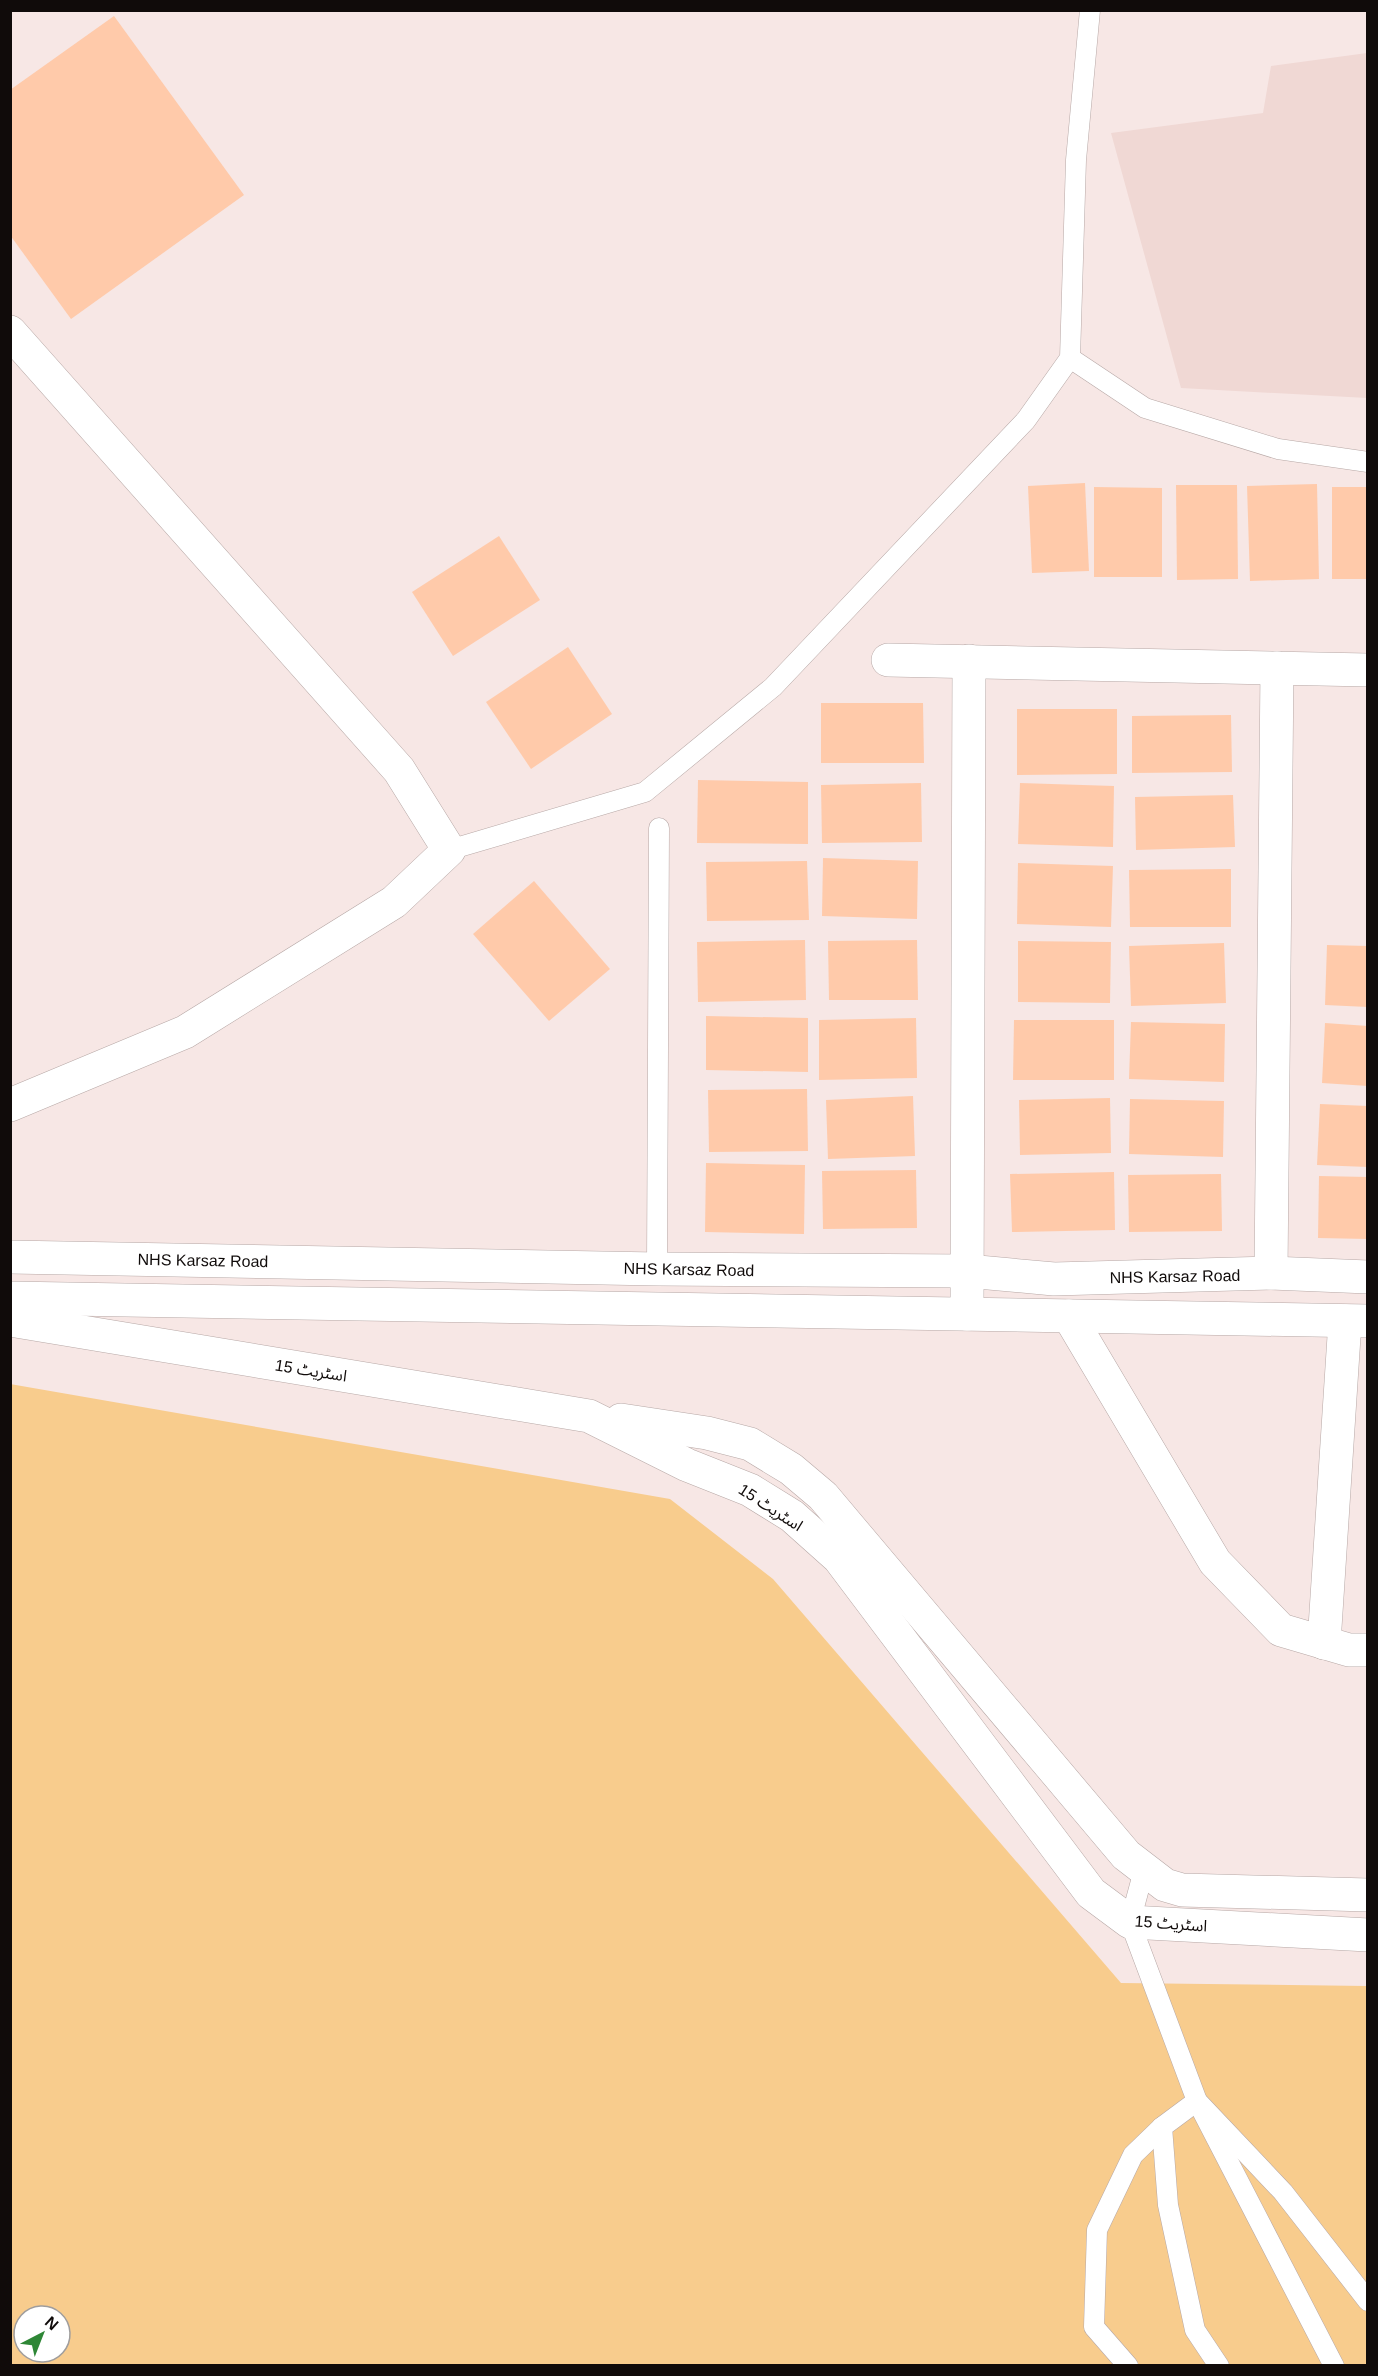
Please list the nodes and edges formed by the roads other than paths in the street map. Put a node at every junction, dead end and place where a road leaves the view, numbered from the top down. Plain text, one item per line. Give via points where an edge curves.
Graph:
1 (1090, 10) edge
2 (10, 332) edge
3 (1070, 358) junction
4 (1368, 462) edge
5 (888, 660) dead end
6 (969, 661) junction
7 (1276, 668) junction
8 (1368, 670) edge
9 (659, 828) dead end
10 (449, 850) junction
11 (10, 1105) edge
12 (10, 1257) edge
13 (274, 1262) junction
14 (657, 1269) junction
15 (967, 1271) junction
16 (1271, 1274) junction
17 (1305, 1275) junction
18 (1368, 1277) edge
19 (10, 1298) edge
20 (273, 1302) junction
21 (967, 1314) junction
22 (1069, 1316) junction
23 (10, 1320) edge
24 (1303, 1320) junction
25 (1356, 1321) edge
26 (589, 1416) junction
27 (1324, 1642) junction
28 (1368, 1650) edge
29 (1144, 1870) junction
30 (1368, 1895) edge
31 (1130, 1922) junction
32 (1368, 1935) edge
33 (1197, 2101) junction
34 (1162, 2127) junction
35 (1368, 2301) edge
36 (1128, 2366) edge
37 (1219, 2366) edge
38 (1334, 2366) edge

1 - 3 lane via 1076,160
2 - 10 street via 399,770
3 - 4 lane via 1145,408 1278,449
3 - 10 lane via 1026,420 781,679 645,792
5 - 6 street
6 - 7 street
6 - 15 street
7 - 8 street
7 - 16 street
9 - 14 lane
10 - 11 street via 394,902 185,1032
12 - 13 street, NHS Karsaz Road
13 - 14 street, NHS Karsaz Road
13 - 20 street
14 - 15 street, NHS Karsaz Road
15 - 16 street, NHS Karsaz Road via 1054,1278
15 - 21 street
16 - 17 street, NHS Karsaz Road
17 - 18 street, NHS Karsaz Road
17 - 24 street
19 - 20 street
20 - 21 street
21 - 22 street
22 - 24 street
22 - 27 street via 1215,1562 1281,1630
23 - 26 street, اسٹریٹ 15
24 - 25 street
25 - 27 street
26 - 29 street via 706,1433 750,1444 791,1469 823,1496 1126,1855
26 - 31 street, اسٹریٹ 15 via 687,1465 750,1490 792,1516 839,1558 1091,1893
27 - 28 street via 1349,1650
29 - 30 street via 1165,1885 1182,1890
29 - 31 lane
31 - 32 street, اسٹریٹ 15
31 - 33 lane
33 - 34 lane
33 - 35 lane via 1283,2192
33 - 38 lane
34 - 36 lane via 1132,2155 1097,2230 1094,2327
34 - 37 lane via 1168,2205 1195,2331

